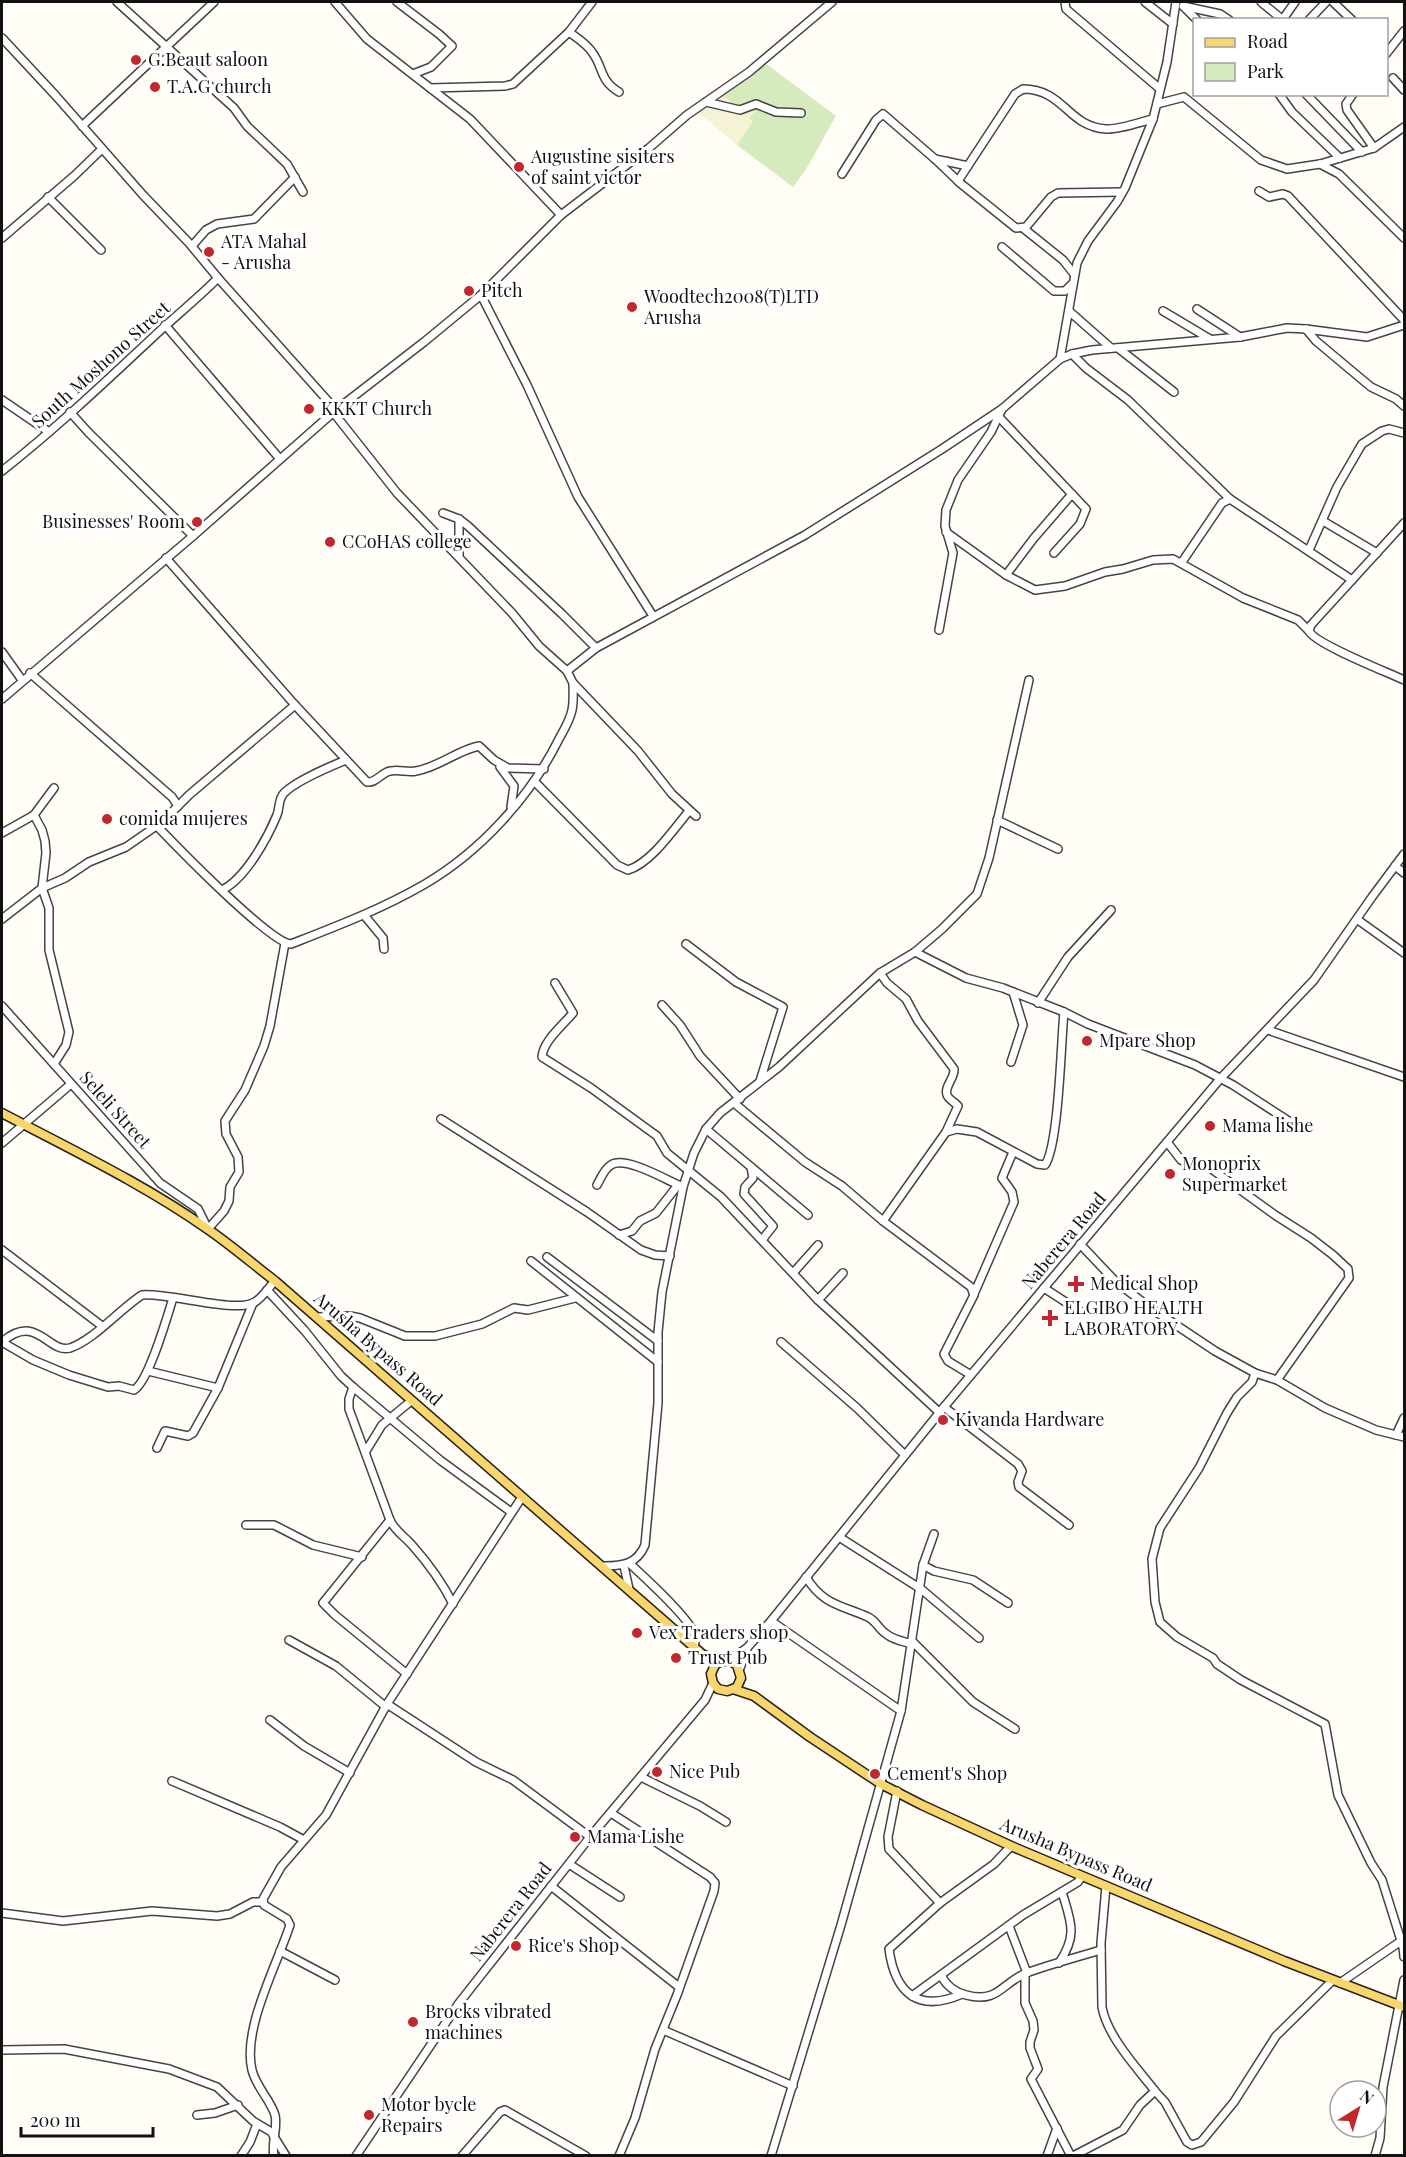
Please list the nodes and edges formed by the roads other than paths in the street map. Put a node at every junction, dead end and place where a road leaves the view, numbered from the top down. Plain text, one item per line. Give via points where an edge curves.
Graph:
1 (117, 2) edge
2 (214, 2) edge
3 (335, 2) edge
4 (397, 2) edge
5 (592, 2) edge
6 (832, 2) edge
7 (1065, 2) edge
8 (1145, 2) edge
9 (1261, 2) edge
10 (1295, 2) edge
11 (1326, 2) edge
12 (1333, 2) edge
13 (1179, 3) edge
14 (1195, 18) edge
15 (1226, 18) edge
16 (1282, 18) edge
17 (1284, 18) edge
18 (1311, 18) edge
19 (1350, 18) edge
20 (1173, 24) junction
21 (1404, 31) edge
22 (569, 33) junction
23 (2, 38) edge
24 (1401, 41) edge
25 (167, 48) junction
26 (1388, 52) edge
27 (413, 74) junction
28 (1393, 78) dead end
29 (430, 88) junction
30 (1161, 89) junction
31 (1404, 90) edge
32 (619, 92) dead end
33 (1280, 96) edge
34 (1308, 96) edge
35 (1352, 96) edge
36 (706, 102) junction
37 (1157, 104) junction
38 (801, 113) dead end
39 (1153, 119) junction
40 (82, 126) junction
41 (1404, 127) edge
42 (1374, 148) junction
43 (102, 149) junction
44 (1362, 152) junction
45 (1340, 158) junction
46 (935, 159) junction
47 (1320, 164) junction
48 (968, 166) junction
49 (842, 174) dead end
50 (295, 177) junction
51 (958, 181) junction
52 (1259, 191) dead end
53 (303, 192) dead end
54 (1122, 192) junction
55 (48, 197) junction
56 (561, 215) junction
57 (1023, 228) junction
58 (2, 238) edge
59 (1404, 238) edge
60 (192, 246) junction
61 (1002, 247) dead end
62 (101, 250) dead end
63 (1074, 274) junction
64 (218, 278) junction
65 (1072, 284) junction
66 (481, 295) junction
67 (1197, 309) dead end
68 (1069, 311) junction
69 (1163, 311) dead end
70 (1404, 320) edge
71 (165, 325) junction
72 (1404, 325) edge
73 (1306, 329) junction
74 (1240, 337) junction
75 (1210, 339) junction
76 (1115, 348) junction
77 (1072, 354) junction
78 (1060, 359) junction
79 (1174, 392) dead end
80 (2, 400) edge
81 (1404, 406) edge
82 (334, 411) junction
83 (70, 412) junction
84 (1000, 413) junction
85 (49, 432) junction
86 (1404, 433) edge
87 (280, 459) junction
88 (2, 471) edge
89 (1072, 494) junction
90 (1230, 499) junction
91 (443, 513) dead end
92 (459, 519) junction
93 (1323, 521) junction
94 (1404, 523) edge
95 (946, 532) junction
96 (193, 536) junction
97 (1309, 550) junction
98 (1054, 553) dead end
99 (1377, 553) junction
100 (459, 557) junction
101 (166, 558) junction
102 (1182, 562) junction
103 (1006, 575) junction
104 (1352, 580) junction
105 (653, 616) junction
106 (939, 630) dead end
107 (1309, 630) junction
108 (596, 648) junction
109 (2, 652) edge
110 (567, 671) junction
111 (30, 673) junction
112 (22, 680) junction
113 (1029, 680) dead end
114 (1404, 680) edge
115 (573, 682) junction
116 (2, 699) edge
117 (295, 705) junction
118 (346, 760) junction
119 (494, 760) junction
120 (544, 769) junction
121 (535, 782) junction
122 (54, 788) dead end
123 (178, 806) junction
124 (511, 809) junction
125 (34, 815) junction
126 (997, 820) junction
127 (156, 825) junction
128 (2, 833) edge
129 (1058, 849) dead end
130 (1404, 854) edge
131 (1395, 866) junction
132 (1404, 873) edge
133 (42, 888) junction
134 (222, 890) junction
135 (1111, 910) dead end
136 (364, 915) junction
137 (2, 919) edge
138 (1358, 920) junction
139 (285, 943) junction
140 (687, 944) dead end
141 (384, 949) dead end
142 (915, 952) junction
143 (1404, 953) edge
144 (880, 973) junction
145 (555, 983) dead end
146 (1013, 992) junction
147 (1038, 1003) junction
148 (662, 1005) dead end
149 (2, 1006) edge
150 (1064, 1012) junction
151 (1268, 1030) junction
152 (1011, 1062) dead end
153 (54, 1064) junction
154 (1404, 1077) edge
155 (1220, 1079) junction
156 (71, 1083) junction
157 (759, 1083) junction
158 (737, 1101) junction
159 (2, 1113) edge
160 (441, 1119) dead end
161 (23, 1124) junction
162 (1298, 1127) dead end
163 (706, 1129) junction
164 (946, 1132) junction
165 (1167, 1142) junction
166 (2, 1143) edge
167 (1013, 1152) junction
168 (751, 1167) junction
169 (687, 1169) junction
170 (597, 1185) dead end
171 (680, 1186) junction
172 (808, 1215) dead end
173 (883, 1221) junction
174 (208, 1229) junction
175 (619, 1235) junction
176 (762, 1240) junction
177 (1080, 1244) junction
178 (818, 1245) dead end
179 (2, 1250) edge
180 (670, 1256) junction
181 (547, 1257) dead end
182 (531, 1261) dead end
183 (793, 1273) junction
184 (843, 1273) dead end
185 (275, 1281) junction
186 (1044, 1288) junction
187 (267, 1290) junction
188 (974, 1294) junction
189 (173, 1298) junction
190 (575, 1298) junction
191 (818, 1300) junction
192 (253, 1303) junction
193 (1081, 1312) dead end
194 (316, 1317) junction
195 (102, 1326) junction
196 (658, 1341) junction
197 (2, 1342) edge
198 (782, 1342) dead end
199 (658, 1362) junction
200 (148, 1371) junction
201 (1255, 1373) junction
202 (971, 1375) junction
203 (1277, 1380) junction
204 (353, 1387) junction
205 (218, 1388) junction
206 (411, 1401) junction
207 (942, 1410) junction
208 (1404, 1418) edge
209 (391, 1419) junction
210 (1396, 1435) junction
211 (1404, 1437) edge
212 (157, 1448) dead end
213 (366, 1451) junction
214 (905, 1455) junction
215 (522, 1497) junction
216 (511, 1512) junction
217 (390, 1520) junction
218 (246, 1525) dead end
219 (1069, 1525) dead end
220 (933, 1534) dead end
221 (839, 1537) junction
222 (362, 1557) junction
223 (627, 1564) junction
224 (923, 1565) junction
225 (604, 1566) junction
226 (806, 1577) junction
227 (629, 1589) junction
228 (921, 1589) junction
229 (1008, 1603) dead end
230 (453, 1604) junction
231 (771, 1621) junction
232 (979, 1638) dead end
233 (289, 1640) dead end
234 (912, 1642) junction
235 (694, 1646) junction
236 (747, 1648) junction
237 (702, 1654) junction
238 (724, 1661) junction
239 (741, 1673) junction
240 (407, 1674) junction
241 (712, 1678) junction
242 (733, 1689) junction
243 (722, 1690) junction
244 (754, 1696) junction
245 (705, 1700) junction
246 (387, 1705) junction
247 (901, 1710) junction
248 (270, 1720) dead end
249 (1015, 1729) dead end
250 (350, 1773) junction
251 (641, 1777) junction
252 (172, 1781) dead end
253 (881, 1784) junction
254 (897, 1791) junction
255 (611, 1813) junction
256 (726, 1822) dead end
257 (590, 1837) junction
258 (304, 1840) junction
259 (1011, 1846) junction
260 (569, 1864) junction
261 (1082, 1876) junction
262 (551, 1886) junction
263 (1106, 1886) junction
264 (1062, 1892) junction
265 (620, 1897) dead end
266 (263, 1902) junction
267 (940, 1903) junction
268 (2, 1913) edge
269 (1009, 1926) junction
270 (1403, 1943) edge
271 (1101, 1950) junction
272 (280, 1951) junction
273 (1404, 1958) edge
274 (1059, 1963) junction
275 (1026, 1973) junction
276 (941, 1975) junction
277 (335, 1980) dead end
278 (1404, 1980) edge
279 (1337, 1982) junction
280 (679, 1987) junction
281 (962, 1994) junction
282 (912, 1996) junction
283 (1401, 2007) edge
284 (663, 2030) junction
285 (2, 2050) edge
286 (793, 2086) junction
287 (1155, 2091) junction
288 (238, 2105) junction
289 (198, 2115) dead end
290 (257, 2124) junction
291 (1057, 2128) junction
292 (273, 2134) junction
293 (241, 2156) edge
294 (274, 2156) edge
295 (286, 2156) edge
296 (356, 2156) edge
297 (462, 2156) edge
298 (586, 2156) edge
299 (619, 2156) edge
300 (771, 2156) edge
301 (1047, 2156) edge
302 (1072, 2156) edge
303 (1375, 2156) edge

1 - 25 street
2 - 25 street
3 - 27 street via 367,39
4 - 27 street via 452,46 431,67
5 - 22 street
6 - 36 street via 749,72
7 - 30 street via 1066,9
8 - 20 street
9 - 16 street
10 - 17 street
11 - 18 street
12 - 19 street
13 - 14 street
13 - 15 street
13 - 20 street
20 - 30 street
21 - 24 street
22 - 29 street via 511,85
22 - 32 street via 588,47 606,82
23 - 40 street
24 - 26 street
25 - 40 street
25 - 50 street via 234,108
27 - 29 street
28 - 31 street
29 - 56 street via 470,120
30 - 37 street
33 - 45 street
34 - 44 street
35 - 42 street via 1347,110
36 - 38 street via 740,110 756,104 776,112
36 - 56 street
37 - 39 street
37 - 47 street via 1185,98 1268,163 1292,169
39 - 48 street via 1107,130 1079,121 1053,96 1023,89
39 - 54 street
40 - 43 street
41 - 42 street
42 - 44 street
43 - 55 street
43 - 60 street
44 - 45 street
45 - 47 street
46 - 48 street
46 - 49 street via 881,114
46 - 51 street
47 - 59 street via 1339,174
48 - 51 street
50 - 53 street
50 - 60 street via 254,219 217,224
51 - 57 street via 1009,225
52 - 70 street via 1269,197 1286,195
54 - 57 street via 1058,193
54 - 63 street via 1088,241
55 - 58 street
55 - 62 street
56 - 66 street
57 - 63 street
60 - 64 street
61 - 65 street via 1054,291 1065,291
63 - 65 street
64 - 71 street, South Moshono Street
64 - 82 street
65 - 68 street
66 - 82 street
66 - 105 street via 578,497
67 - 74 street
68 - 76 street
68 - 78 street
69 - 75 street
71 - 83 street, South Moshono Street
71 - 87 street
72 - 73 street via 1362,337
73 - 74 street via 1287,328
73 - 81 street via 1371,387
74 - 75 street
75 - 76 street
76 - 77 street
76 - 79 street
77 - 78 street
77 - 90 street via 1128,400
78 - 84 street
80 - 85 street
82 - 87 street
82 - 100 street via 397,493
83 - 85 street, South Moshono Street
83 - 96 street
84 - 89 street
84 - 95 street via 955,486 946,510
84 - 105 street via 805,535
85 - 88 street, South Moshono Street
86 - 93 street via 1389,429 1362,444
87 - 96 street
89 - 98 street via 1085,507 1085,514
89 - 103 street
90 - 97 street
90 - 102 street via 1222,503
91 - 92 street
92 - 100 street
92 - 108 street
93 - 97 street
93 - 99 street
94 - 99 street
95 - 103 street
95 - 106 street via 953,553
96 - 101 street
97 - 104 street
99 - 104 street
100 - 110 street via 539,646
101 - 111 street
101 - 117 street
102 - 103 street via 1153,560 1041,591
102 - 107 street via 1243,598 1292,617
104 - 107 street
105 - 108 street
107 - 114 street via 1312,637 1329,646
108 - 110 street
109 - 112 street
110 - 115 street
111 - 112 street
111 - 123 street
112 - 116 street
113 - 126 street
115 - 120 street via 572,711
115 - 121 street via 692,814 648,858 628,870 617,865
117 - 118 street
117 - 123 street
118 - 119 street via 371,783 387,772 415,772 475,747 483,748
118 - 134 street via 284,793 277,816 258,850 234,884
119 - 120 street via 508,768
119 - 124 street via 513,783
120 - 121 street
121 - 124 street
122 - 125 street
123 - 127 street
124 - 136 street via 483,840 434,878
125 - 128 street
125 - 133 street via 45,841
126 - 129 street
126 - 142 street via 977,894
127 - 133 street via 126,847
127 - 134 street
130 - 131 street, Naberera Road
131 - 132 street
131 - 138 street, Naberera Road
133 - 137 street
133 - 153 street via 49,908 49,950 69,1032
134 - 139 street
135 - 147 street via 1068,957
136 - 139 street
136 - 141 street via 383,938
138 - 143 street
138 - 151 street, Naberera Road via 1314,980
139 - 174 street via 264,1046 245,1090 225,1121 226,1134 238,1157 239,1172 230,1186 229,1201
140 - 157 street via 736,982 783,1007
142 - 144 street
142 - 146 street via 966,978
144 - 157 street
144 - 164 street via 906,999 918,1022 954,1069 946,1092 958,1106
145 - 169 street via 573,1013 542,1057 657,1136 667,1153
146 - 147 street
146 - 152 street via 1023,1025
147 - 150 street
148 - 158 street
149 - 153 street, Seleli Street
150 - 155 street
150 - 167 street via 1049,1160 1041,1166
151 - 154 street
151 - 155 street, Naberera Road
153 - 156 street, Seleli Street
155 - 162 street
155 - 165 street, Naberera Road
156 - 161 street
156 - 174 street, Seleli Street via 160,1183 198,1209
157 - 158 street
158 - 163 street
158 - 173 street via 784,1145
159 - 161 main road, Arusha Bypass Road
160 - 175 street
161 - 166 street
161 - 174 main road, Arusha Bypass Road via 110,1169
163 - 168 street
163 - 169 street
164 - 167 street via 977,1132
164 - 173 street
165 - 177 street, Naberera Road
165 - 203 street via 1181,1160 1206,1165 1333,1254 1348,1269 1349,1278
167 - 188 street via 1002,1178 1014,1202
168 - 172 street
168 - 176 street via 753,1178 744,1194 773,1226
169 - 171 street
169 - 176 street via 715,1191
170 - 171 street via 612,1164 623,1162
171 - 175 street via 656,1214
171 - 180 street
173 - 188 street via 971,1287
174 - 185 main road, Arusha Bypass Road
175 - 180 street via 648,1253
176 - 183 street
177 - 186 street, Naberera Road
177 - 201 street via 1110,1276 1152,1309
178 - 183 street
179 - 195 street
180 - 196 street
181 - 196 street
182 - 190 street
183 - 191 street
184 - 191 street
185 - 187 street
185 - 194 main road, Arusha Bypass Road
186 - 193 street
186 - 202 street, Naberera Road
187 - 192 street
187 - 204 street
188 - 202 street via 944,1354 948,1361
189 - 192 street
189 - 195 street via 142,1295
189 - 200 street
190 - 194 street via 528,1310 514,1308 468,1328 435,1336 405,1336 360,1318
190 - 199 street
191 - 207 street
192 - 205 street
194 - 206 main road, Arusha Bypass Road
195 - 197 street via 68,1348 29,1330
196 - 199 street
197 - 200 street via 33,1360 108,1387 136,1389
198 - 214 street
199 - 223 street via 646,1541 640,1555
200 - 205 street
201 - 203 street
201 - 270 street via 1160,1528 1152,1559 1158,1616 1165,1628 1241,1680 1325,1724 1338,1795 1380,1875
202 - 207 street, Naberera Road
203 - 210 street via 1325,1408
204 - 209 street
204 - 213 street via 349,1409
205 - 212 street via 192,1435 165,1431
206 - 209 street
206 - 215 main road, Arusha Bypass Road
207 - 214 street, Naberera Road
207 - 219 street via 1018,1464 1022,1471 1019,1487
208 - 210 street
209 - 213 street via 382,1425
209 - 216 street
210 - 211 street
213 - 217 street
214 - 221 street, Naberera Road
215 - 216 street
215 - 225 main road, Arusha Bypass Road
216 - 230 street
217 - 222 street
217 - 230 street via 436,1574
218 - 222 street via 274,1525 313,1545
220 - 224 street
221 - 226 street, Naberera Road
221 - 228 street
222 - 240 street via 323,1604
223 - 225 street
223 - 227 street
223 - 235 street via 688,1624 695,1635
224 - 228 street
224 - 229 street via 973,1580
225 - 227 main road, Arusha Bypass Road
226 - 231 street, Naberera Road
226 - 234 street via 814,1591 827,1600 869,1618 891,1637
227 - 235 main road, Arusha Bypass Road
228 - 232 street
228 - 234 street
230 - 240 street
231 - 236 street, Naberera Road
231 - 247 street
233 - 246 street via 336,1666
234 - 247 street
234 - 249 street via 973,1702
235 - 237 main road, Arusha Bypass Road
236 - 238 street, Naberera Road
236 - 239 street, Naberera Road
237 - 238 main road, Arusha Bypass Road
237 - 241 main road, Arusha Bypass Road
238 - 239 main road, Arusha Bypass Road via 737,1665
238 - 241 main road via 715,1665
239 - 242 main road
239 - 244 main road, Arusha Bypass Road
240 - 246 street
241 - 243 main road, Arusha Bypass Road
241 - 245 street, Naberera Road
242 - 243 main road, Arusha Bypass Road
242 - 244 main road, Arusha Bypass Road
243 - 245 street, Naberera Road
244 - 253 main road, Arusha Bypass Road
245 - 251 street, Naberera Road
246 - 250 street
246 - 257 street via 476,1762 513,1780
247 - 253 street
248 - 250 street
250 - 258 street via 324,1819
251 - 255 street, Naberera Road
251 - 256 street
252 - 258 street
253 - 254 main road, Arusha Bypass Road
253 - 286 street
254 - 259 main road, Arusha Bypass Road
254 - 267 street via 889,1849
255 - 257 street, Naberera Road
255 - 280 street via 714,1883
257 - 260 street, Naberera Road
258 - 266 street via 279,1871
259 - 261 main road, Arusha Bypass Road
259 - 267 street via 983,1874
260 - 262 street, Naberera Road
260 - 265 street
261 - 263 main road, Arusha Bypass Road
261 - 264 street
262 - 280 street
262 - 296 street, Naberera Road via 459,2003
263 - 271 street
263 - 279 main road, Arusha Bypass Road
264 - 269 street
264 - 274 street via 1072,1933
266 - 268 street via 217,1916 152,1911 63,1921
266 - 272 street via 289,1922
267 - 282 street via 889,1949 902,1985
269 - 275 street
269 - 276 street
270 - 273 street
270 - 279 street
271 - 274 street
271 - 287 street via 1103,2016
272 - 277 street
272 - 292 street via 255,2021 250,2060 256,2082 274,2113
274 - 275 street
275 - 281 street via 991,1996
275 - 291 street via 1025,2003 1034,2030 1030,2048 1038,2069 1030,2078
276 - 281 street via 949,1987
276 - 282 street
278 - 283 street
279 - 283 main road, Arusha Bypass Road
279 - 287 street via 1276,2036 1234,2102 1201,2142 1186,2142
280 - 284 street
281 - 282 street via 936,2002
283 - 303 street via 1382,2093
284 - 286 street
284 - 299 street
285 - 288 street via 64,2049 169,2069 212,2084
286 - 300 street
287 - 302 street via 1123,2130
288 - 289 street via 215,2114
288 - 290 street
290 - 292 street
290 - 293 street
291 - 301 street
291 - 302 street
292 - 294 street
292 - 295 street
297 - 298 street via 505,2110

